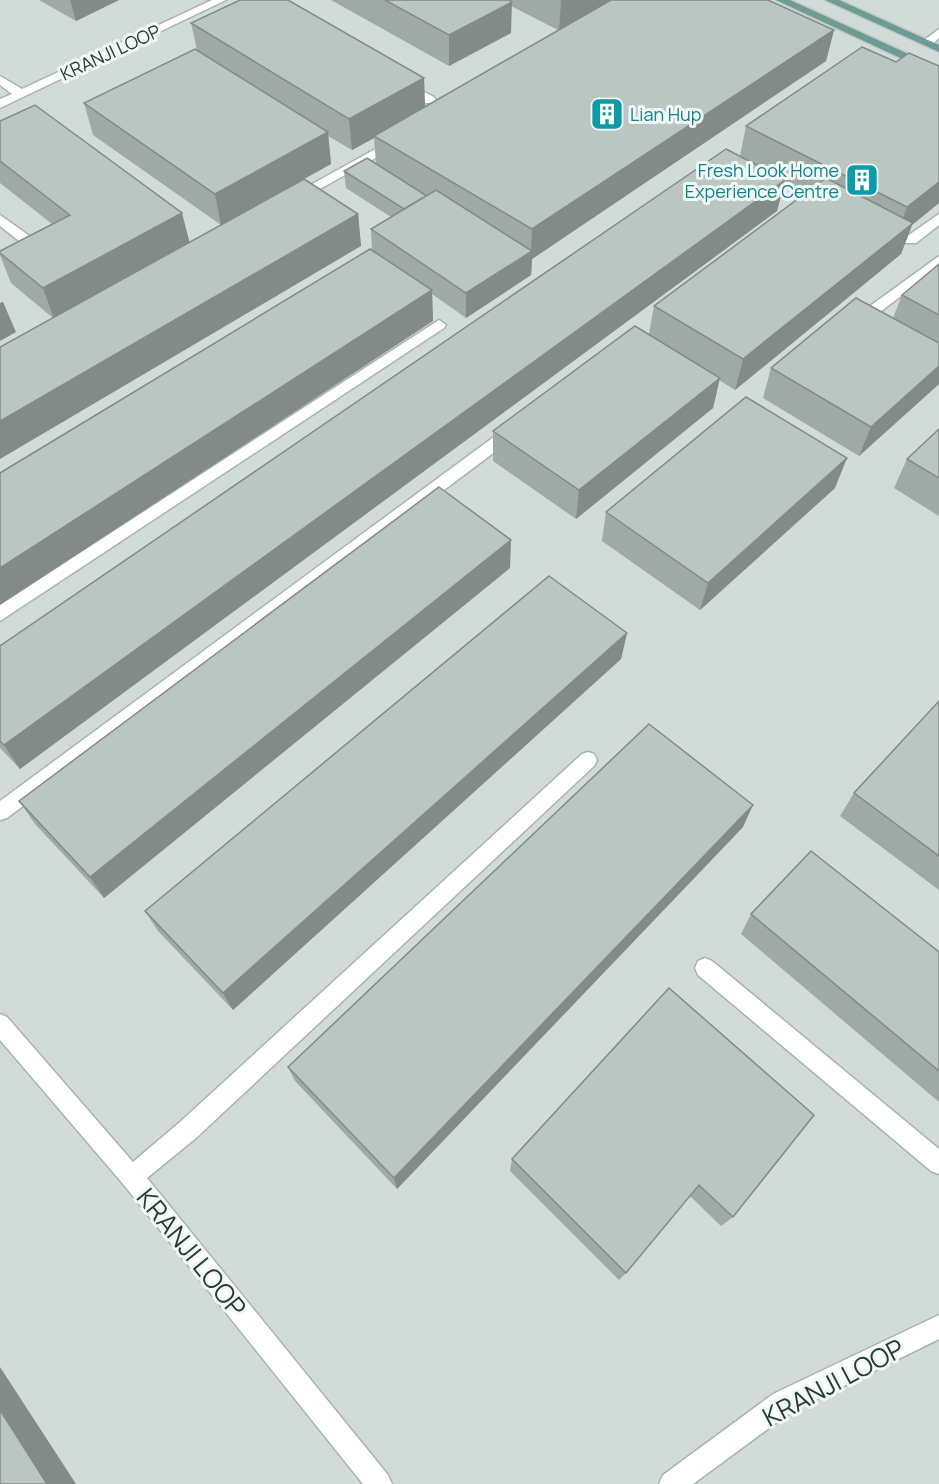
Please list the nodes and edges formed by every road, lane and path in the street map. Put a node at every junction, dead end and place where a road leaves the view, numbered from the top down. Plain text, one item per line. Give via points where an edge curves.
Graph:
1 (221, 0) edge
2 (781, 0) edge
3 (830, 0) edge
4 (939, 32) edge
5 (927, 44) junction
6 (939, 49) edge
7 (893, 51) junction
8 (881, 63) edge
9 (939, 72) edge
10 (388, 76) edge
11 (0, 81) edge
12 (21, 94) junction
13 (430, 100) dead end
14 (0, 104) edge
15 (410, 133) edge
16 (282, 205) edge
17 (939, 218) edge
18 (0, 219) edge
19 (911, 240) edge
20 (33, 244) edge
21 (939, 260) edge
22 (871, 312) edge
23 (439, 325) dead end
24 (524, 423) edge
25 (0, 614) edge
26 (588, 760) dead end
27 (0, 812) edge
28 (705, 968) dead end
29 (0, 1024) edge
30 (939, 1163) edge
31 (132, 1177) junction
32 (939, 1327) edge
33 (379, 1484) edge
34 (672, 1484) edge

1 - 12 street, KRANJI LOOP
2 - 7 main road
3 - 5 main road
4 - 5 street
5 - 6 main road
7 - 8 street
7 - 9 main road
10 - 13 street
11 - 12 street
12 - 14 street, KRANJI LOOP
15 - 16 street
17 - 19 street
18 - 20 street
21 - 22 street
23 - 25 street
24 - 27 street
26 - 31 street via 188,1130
28 - 30 street
29 - 31 street, KRANJI LOOP
31 - 33 street, KRANJI LOOP
32 - 34 street, KRANJI LOOP via 782,1403

